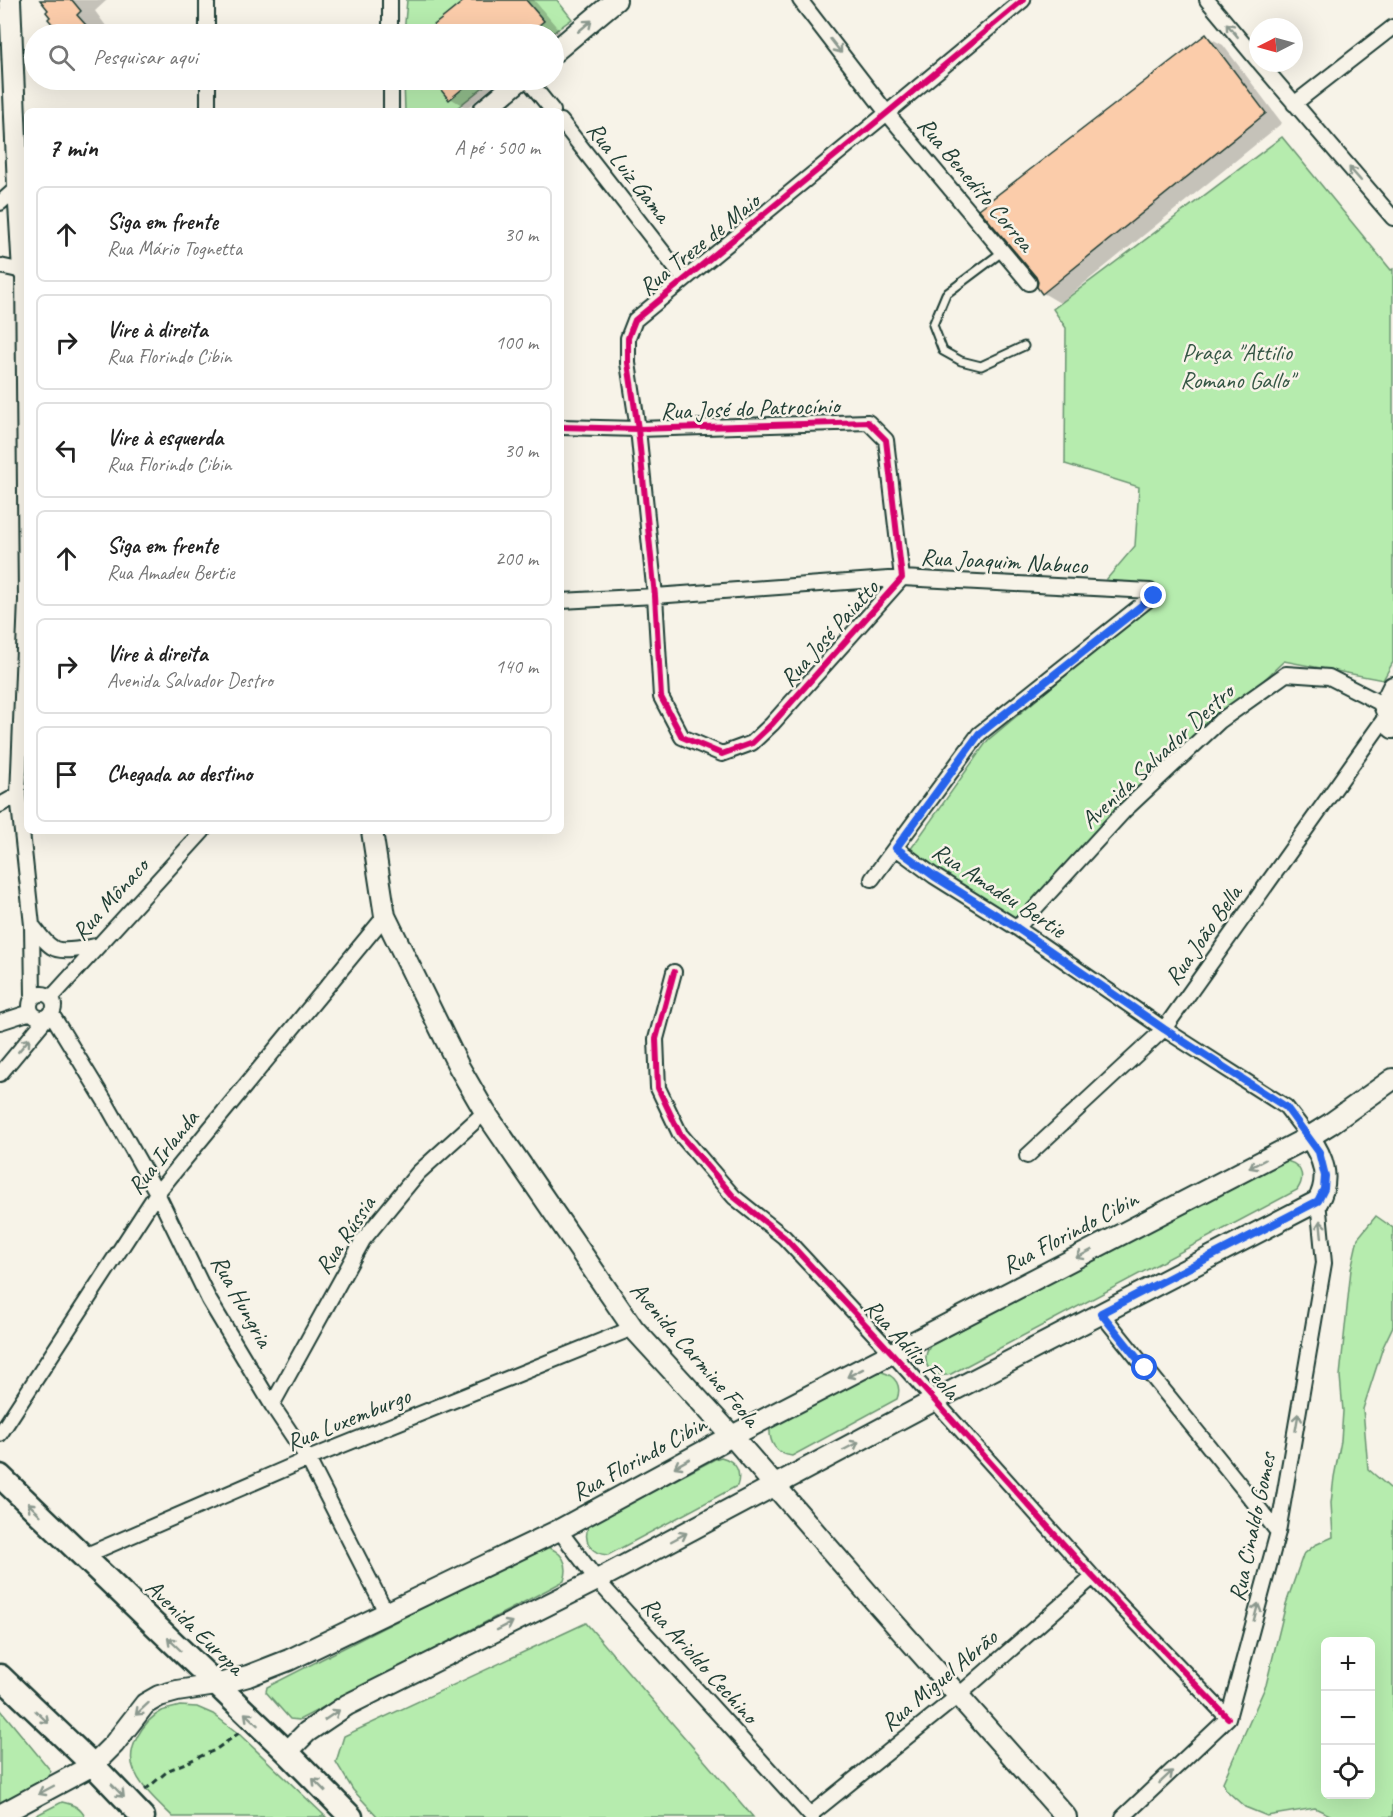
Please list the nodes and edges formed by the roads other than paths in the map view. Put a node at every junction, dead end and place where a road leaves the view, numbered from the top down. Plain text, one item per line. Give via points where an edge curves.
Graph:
1 (10, 0) edge
2 (207, 0) edge
3 (390, 0) edge
4 (616, 0) edge
5 (800, 0) edge
6 (1023, 0) edge
7 (1207, 0) edge
8 (207, 24) edge
9 (390, 24) edge
10 (1393, 27) edge
11 (564, 44) edge
12 (1249, 50) edge
13 (1267, 72) edge
14 (208, 90) edge
15 (391, 90) edge
16 (508, 90) edge
17 (536, 90) edge
18 (1294, 104) junction
19 (208, 108) edge
20 (391, 108) edge
21 (487, 108) edge
22 (551, 108) edge
23 (887, 113) junction
24 (564, 126) edge
25 (18, 187) junction
26 (0, 202) edge
27 (1393, 218) edge
28 (1002, 252) junction
29 (24, 259) edge
30 (0, 266) edge
31 (24, 271) edge
32 (684, 279) junction
33 (1029, 283) dead end
34 (1023, 346) dead end
35 (868, 422) joint
36 (564, 427) edge
37 (638, 429) junction
38 (902, 578) junction
39 (655, 596) junction
40 (564, 601) edge
41 (24, 665) edge
42 (661, 697) joint
43 (1389, 709) edge
44 (18, 795) junction
45 (0, 804) edge
46 (199, 834) edge
47 (372, 834) edge
48 (896, 848) junction
49 (872, 879) dead end
50 (385, 915) junction
51 (32, 925) junction
52 (1017, 928) junction
53 (96, 946) junction
54 (674, 972) dead end
55 (33, 997) junction
56 (51, 998) junction
57 (31, 1012) junction
58 (50, 1015) junction
59 (0, 1022) edge
60 (1164, 1029) junction
61 (0, 1074) edge
62 (1393, 1079) edge
63 (485, 1112) junction
64 (1309, 1137) junction
65 (1027, 1156) dead end
66 (157, 1193) junction
67 (1318, 1201) junction
68 (1101, 1313) junction
69 (633, 1328) junction
70 (892, 1353) junction
71 (935, 1400) junction
72 (272, 1405) junction
73 (0, 1434) edge
74 (732, 1436) junction
75 (308, 1459) junction
76 (0, 1476) edge
77 (775, 1486) junction
78 (559, 1530) junction
79 (1278, 1532) junction
80 (82, 1557) junction
81 (1093, 1576) junction
82 (597, 1580) junction
83 (387, 1614) junction
84 (0, 1676) edge
85 (216, 1685) junction
86 (959, 1695) junction
87 (1228, 1718) junction
88 (287, 1752) junction
89 (93, 1765) junction
90 (137, 1810) edge
91 (0, 1815) edge
92 (811, 1816) edge
93 (351, 1817) edge
94 (1066, 1817) edge
95 (1123, 1817) edge

1 - 25 main road
2 - 8 street
3 - 9 street
11 -> 4 main road
5 -> 23 street, Rua Benedito Correa
6 - 23 street, Rua Treze de Maio
12 -> 7 street
10 - 18 street
13 - 18 street
14 - 19 street
15 - 20 street
16 - 21 main road
17 - 22 street
27 -> 18 street
23 - 28 street, Rua Benedito Correa
23 - 32 street, Rua Treze de Maio
24 - 32 street, Rua Luiz Gama
25 - 26 street
25 - 29 main road
28 - 33 street, Rua Benedito Correa
28 - 34 lane via 946,294 933,325 942,351 981,366
30 - 31 street
32 - 37 street, Rua Treze de Maio via 635,320 628,338
35 - 37 street, Rua José do Patrocínio
35 - 38 street, Rua José Paiatto via 886,440
36 - 37 street, Rua José do Patrocínio
37 - 39 street, Rua Treze de Maio
38 - 39 street, Rua Joaquim Nabuco
38 - 42 street, Rua José Paiatto via 752,742 722,754 682,736
38 - 48 street, Rua Joaquim Nabuco via 1150,591 1154,596 979,734
39 - 40 street, Rua Joaquim Nabuco
39 - 42 street, Rua Treze de Maio
41 - 44 street
43 - 52 street, Avenida Salvador Destro via 1329,678 1286,674 1221,721 1124,811
43 - 60 street, Rua João Bella
44 - 45 street
44 - 51 street
46 - 53 street, Rua Mônaco
47 - 50 main road, Avenida Carmine Feola
48 - 49 street
48 - 52 street, Rua Amadeu Bertie
50 - 63 main road, Avenida Carmine Feola
50 - 66 street, Rua Irlanda
51 - 53 street via 56,950
51 - 55 street
52 - 60 street, Rua Amadeu Bertie
53 - 56 street, Rua Mônaco
54 - 70 street, Rua Adílio Feola via 656,1039 658,1088 680,1134 734,1197 784,1237
55 - 56 street via 44,994
55 - 57 street
56 - 58 street via 54,1006
57 - 58 street via 41,1018
57 - 59 street
61 -> 58 street
58 - 66 street, Rua Hungria
60 - 64 street, Rua Amadeu Bertie via 1286,1107
60 - 65 street, Rua João Bella
62 - 64 main road, Rua Florindo Cibin
63 - 69 main road, Avenida Carmine Feola
63 - 72 street, Rua Rússia via 418,1173 363,1240
64 - 67 main road via 1319,1152 1325,1176
64 -> 70 main road, Rua Florindo Cibin
66 - 72 street, Rua Hungria via 209,1300
66 - 73 street, Rua Irlanda
67 - 68 main road
79 -> 67 street, Rua Cinaldo Gomes via 1324,1263
68 - 71 main road
68 - 79 street
69 - 74 main road, Avenida Carmine Feola
69 - 75 street, Rua Luxemburgo
70 - 71 street, Rua Adílio Feola
70 -> 74 main road, Rua Florindo Cibin
77 -> 71 main road
71 - 81 street, Rua Adílio Feola
72 - 75 street, Rua Hungria
74 - 77 main road, Avenida Carmine Feola
74 -> 78 main road, Rua Florindo Cibin
75 - 80 street, Rua Luxemburgo
75 - 83 street, Rua Hungria
80 -> 76 main road, Avenida Europa
82 -> 77 main road
77 - 86 main road, Avenida Carmine Feola
78 - 82 street, Rua Arioldo Cechino
78 - 83 main road, Rua Florindo Cibin
87 -> 79 street, Rua Cinaldo Gomes
85 -> 80 main road, Avenida Europa
81 - 86 street, Rua Miguel Abrão
81 - 87 street, Rua Adílio Feola
88 -> 82 main road via 347,1705
82 - 92 street, Rua Arioldo Cechino
83 - 85 main road, Rua Florindo Cibin via 290,1660
84 -> 89 main road
88 -> 85 main road, Avenida Europa
85 -> 89 main road, Rua Florindo Cibin via 177,1691 144,1704
86 - 92 street, Rua Miguel Abrão
86 - 94 main road, Avenida Carmine Feola
95 -> 87 street
93 -> 88 main road, Avenida Europa
89 -> 90 main road
89 -> 91 main road, Rua Florindo Cibin

